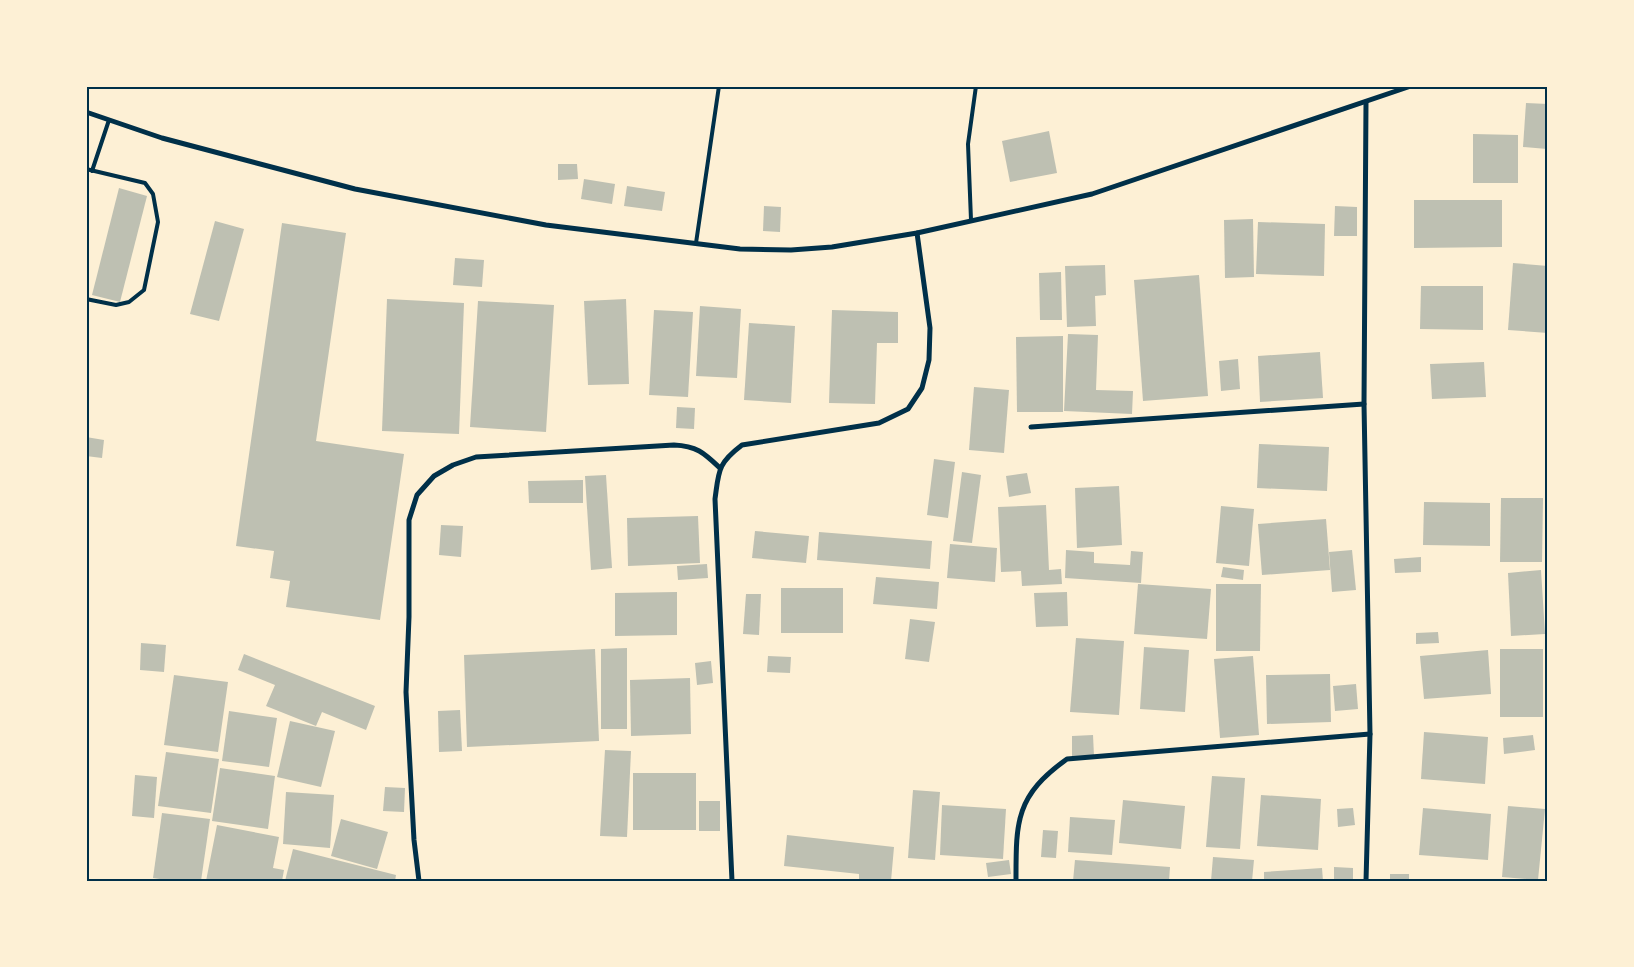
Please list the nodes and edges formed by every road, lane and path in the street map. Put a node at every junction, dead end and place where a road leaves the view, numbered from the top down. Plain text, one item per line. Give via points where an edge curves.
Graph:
1 (719, 86) edge
2 (976, 86) edge
3 (1412, 86) edge
4 (1402, 89) edge
5 (1366, 102) junction
6 (86, 112) edge
7 (109, 120) junction
8 (86, 169) edge
9 (92, 171) junction
10 (971, 220) junction
11 (917, 233) junction
12 (696, 243) junction
13 (86, 300) edge
14 (1364, 404) junction
15 (1031, 427) dead end
16 (720, 468) junction
17 (1370, 734) junction
18 (419, 881) edge
19 (732, 881) edge
20 (1016, 881) edge
21 (1366, 881) edge

1 - 12 lane
2 - 10 lane via 968,144
3 - 4 street
4 - 5 street
5 - 10 street via 1092,194
5 - 14 street
6 - 7 street
7 - 9 lane
7 - 12 street via 162,138 354,189 546,225
8 - 9 lane
9 - 13 lane via 145,183 153,194 158,222 144,290 129,302 116,305
10 - 11 street
11 - 12 street via 832,247 791,250 740,249
11 - 16 street via 930,328 929,360 922,388 908,409 879,423 742,445 729,454
14 - 15 street
14 - 17 street
16 - 18 street via 701,451 681,445 476,457 434,476 417,495 409,520 406,692
16 - 19 street via 715,499
17 - 20 street via 1067,759 1034,788 1020,814
17 - 21 street

